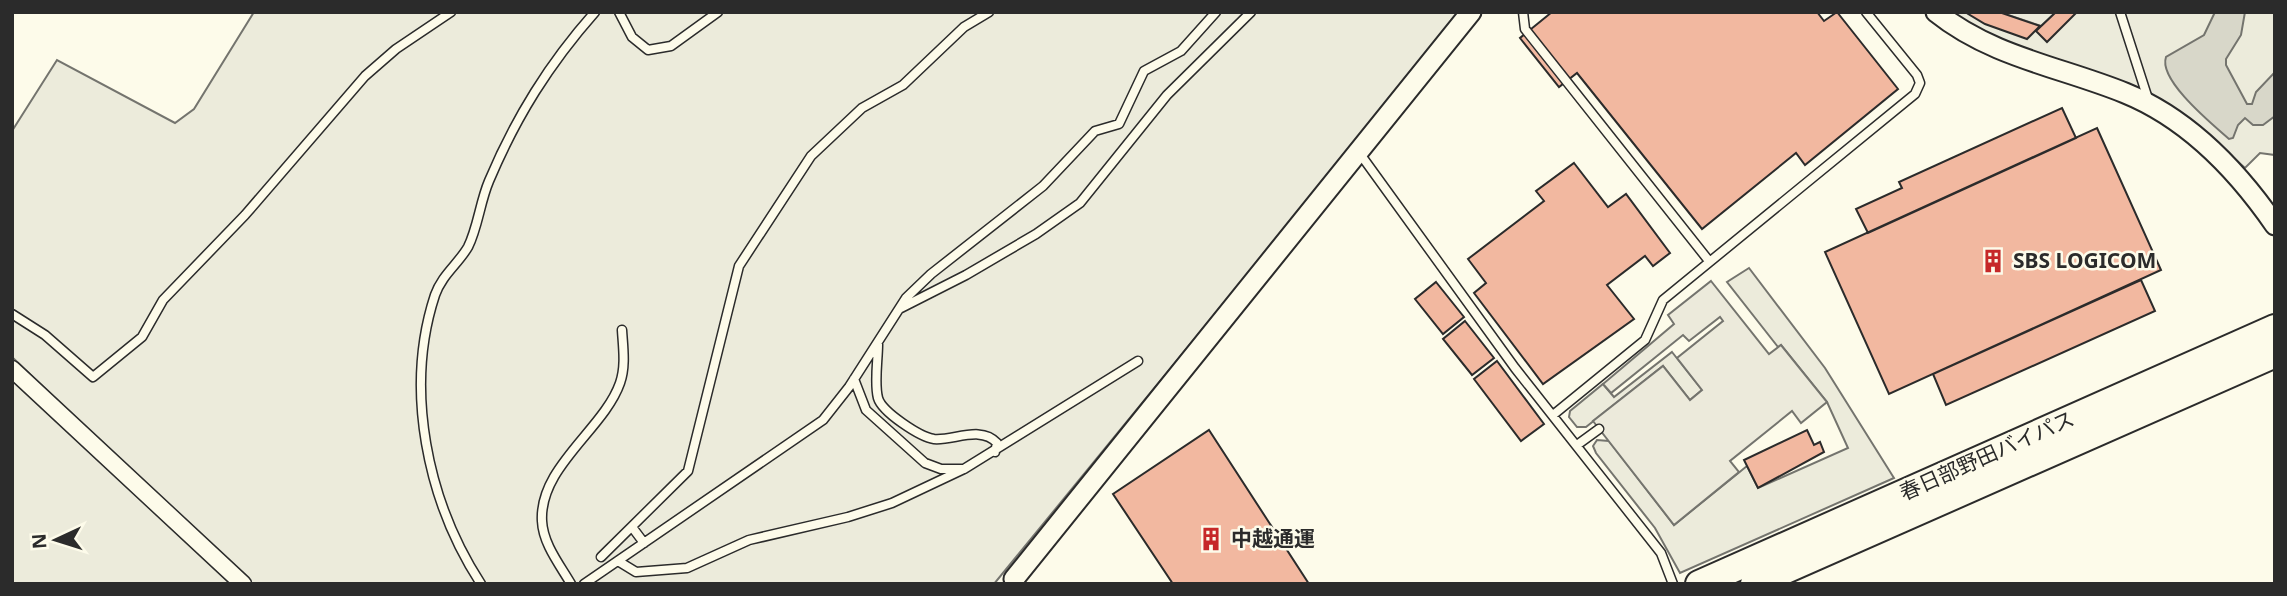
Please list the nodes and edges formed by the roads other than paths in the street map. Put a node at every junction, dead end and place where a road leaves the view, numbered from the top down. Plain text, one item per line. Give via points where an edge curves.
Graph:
1 (451, 12) edge
2 (596, 12) edge
3 (619, 12) edge
4 (718, 12) edge
5 (989, 12) edge
6 (1216, 12) edge
7 (1251, 12) edge
8 (1471, 12) edge
9 (1523, 12) edge
10 (1866, 12) edge
11 (1936, 12) edge
12 (2120, 12) edge
13 (2149, 105) junction
14 (1359, 152) junction
15 (2275, 225) edge
16 (1709, 261) junction
17 (899, 310) junction
18 (12, 314) edge
19 (2275, 328) edge
20 (622, 330) dead end
21 (878, 342) junction
22 (2275, 354) edge
23 (1138, 361) dead end
24 (12, 369) edge
25 (855, 379) junction
26 (1553, 415) junction
27 (1599, 429) dead end
28 (1577, 445) junction
29 (995, 452) junction
30 (964, 469) junction
31 (632, 527) junction
32 (644, 543) junction
33 (601, 557) dead end
34 (618, 561) junction
35 (1014, 582) edge
36 (243, 584) edge
37 (481, 584) edge
38 (571, 584) edge
39 (584, 584) edge
40 (1673, 584) edge
41 (1699, 584) edge
42 (1754, 584) edge

1 - 18 lane via 365,76 246,215 163,300 142,337 93,377
2 - 37 lane via 561,51 515,122 487,185 467,248 435,293 424,340 419,383 423,426 447,520
3 - 4 lane via 632,37 648,50 671,46
5 - 31 lane via 964,27 903,85 862,108 811,156 739,266 688,471
6 - 17 lane via 1181,51 1144,71 1119,124 1096,131 1043,186 931,274
7 - 17 lane via 1167,95 1080,203 966,275
8 - 14 street
9 - 16 lane via 1525,29
10 - 16 lane via 1917,75 1919,89
11 - 13 street via 1992,48
12 - 13 lane
13 - 15 street via 2211,149
14 - 26 lane
14 - 35 street
16 - 26 lane via 1663,300 1645,340
17 - 21 lane
19 - 41 highway, 春日部野田バイパス
20 - 38 lane via 624,369 619,385 543,500 547,542
21 - 25 lane
21 - 29 lane via 878,399 893,418 933,439 972,434 993,439
22 - 42 highway, 春日部野田バイパス
23 - 29 lane
24 - 36 street
25 - 30 lane via 866,410 925,463
25 - 32 lane via 823,420
26 - 28 lane
27 - 28 lane
28 - 40 lane via 1661,553
29 - 30 lane
30 - 34 lane via 892,503 749,540 687,568 636,572
31 - 32 lane
31 - 33 lane
32 - 34 lane
34 - 39 lane

